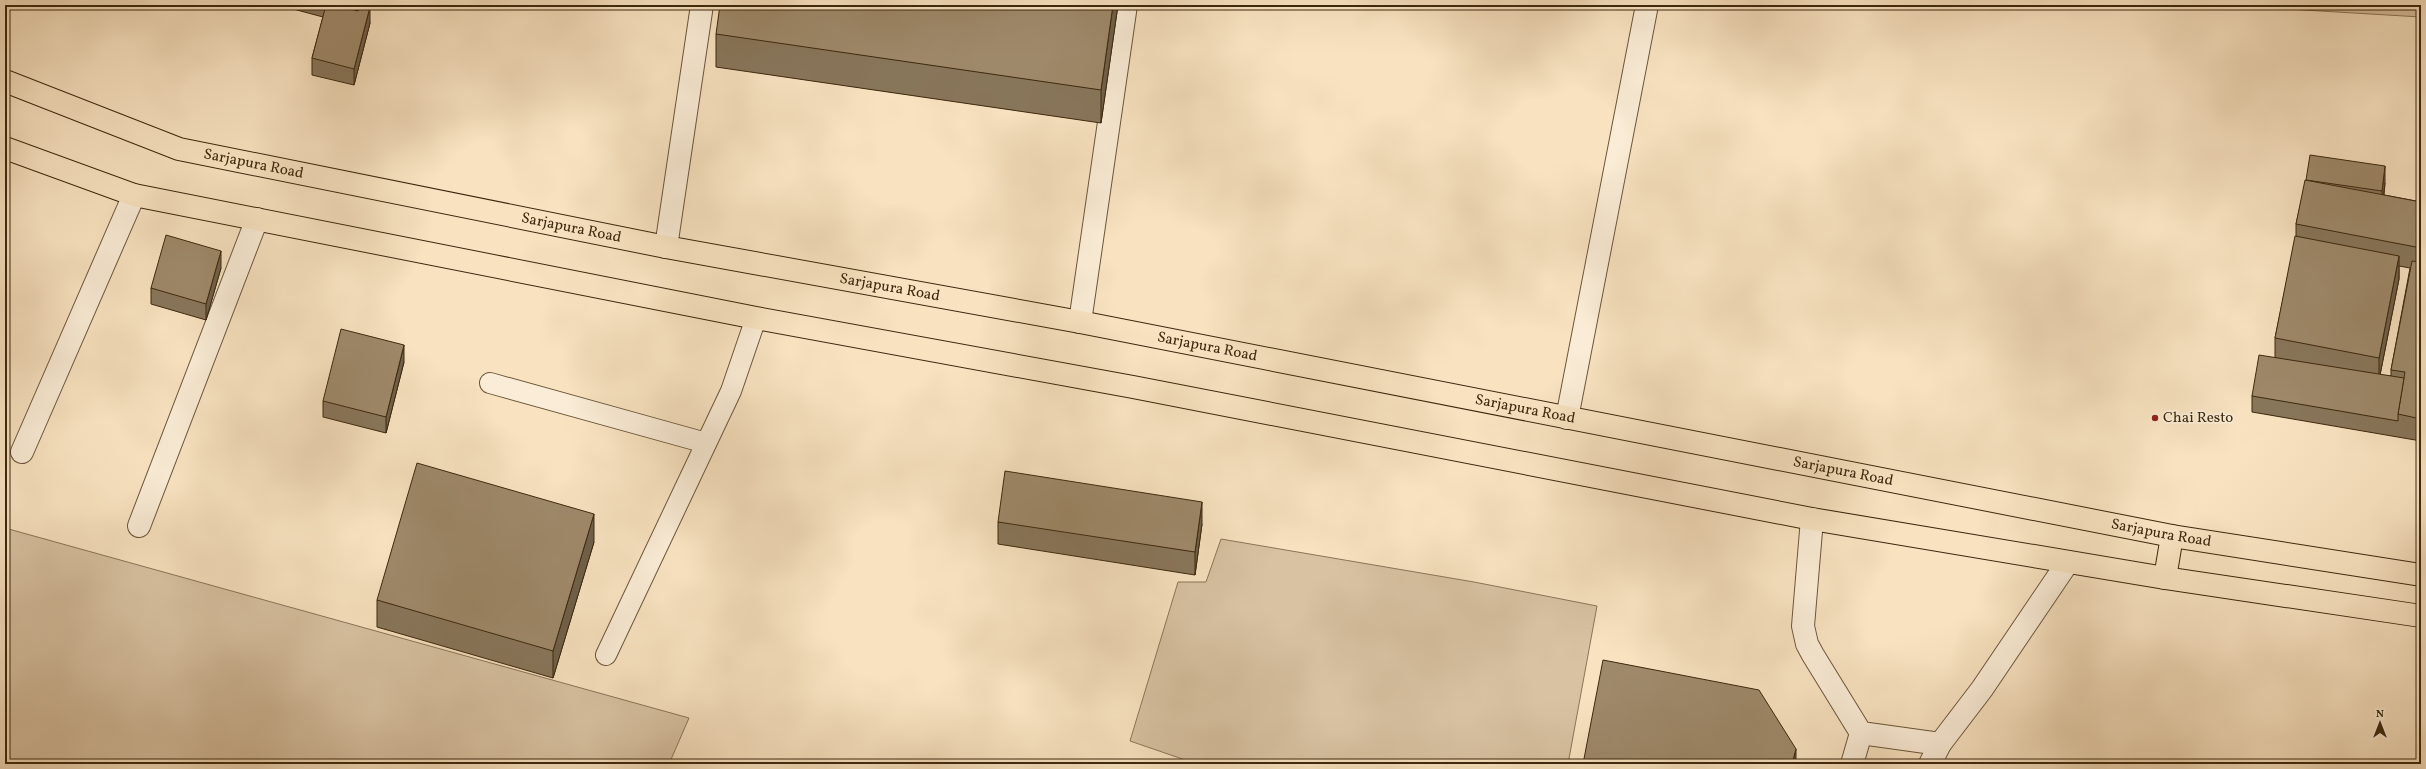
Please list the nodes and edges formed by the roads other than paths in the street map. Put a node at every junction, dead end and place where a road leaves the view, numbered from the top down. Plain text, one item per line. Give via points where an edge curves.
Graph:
1 (702, 5) edge
2 (1126, 5) edge
3 (1647, 5) edge
4 (5, 80) edge
5 (5, 148) edge
6 (134, 195) junction
7 (257, 220) junction
8 (666, 247) junction
9 (756, 318) junction
10 (1080, 322) junction
11 (490, 383) dead end
12 (1567, 418) junction
13 (706, 443) junction
14 (22, 452) dead end
15 (1812, 519) junction
16 (140, 526) dead end
17 (2172, 536) junction
18 (2068, 562) junction
19 (2421, 575) edge
20 (2165, 578) junction
21 (2421, 616) edge
22 (606, 655) dead end
23 (1861, 733) junction
24 (1940, 744) junction
25 (1852, 764) edge
26 (1930, 764) edge

1 - 8 street
2 - 10 street
3 - 12 street
4 - 8 main road, Sarjapura Road via 179,149
5 - 6 main road
6 - 7 main road
6 - 14 street
7 - 9 main road
7 - 16 street
8 - 10 main road, Sarjapura Road
9 - 13 lane via 731,390
9 - 15 main road via 1133,387
10 - 12 main road, Sarjapura Road
11 - 13 lane
12 - 17 main road, Sarjapura Road
13 - 22 lane
15 - 18 main road
15 - 23 street via 1803,626 1807,644
17 - 19 main road, Sarjapura Road
17 - 20 main road
18 - 20 main road
18 - 24 street via 1982,690
20 - 21 main road
23 - 24 street
23 - 25 street
24 - 26 street

